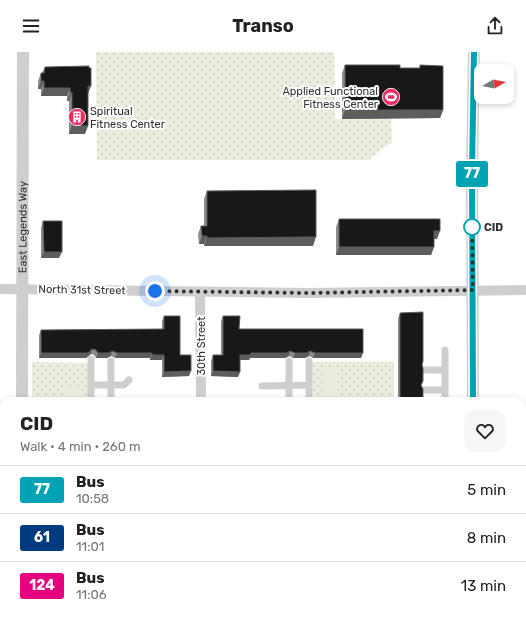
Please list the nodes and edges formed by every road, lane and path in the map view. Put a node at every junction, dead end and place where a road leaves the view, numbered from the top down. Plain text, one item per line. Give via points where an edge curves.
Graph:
1 (23, 52) edge
2 (474, 52) edge
3 (0, 289) edge
4 (21, 289) junction
5 (473, 290) junction
6 (526, 290) edge
7 (200, 292) junction
8 (445, 350) dead end
9 (91, 360) dead end
10 (111, 361) dead end
11 (289, 361) dead end
12 (309, 361) dead end
13 (425, 370) edge
14 (445, 370) junction
15 (130, 380) dead end
16 (91, 385) junction
17 (111, 385) junction
18 (289, 385) junction
19 (309, 385) junction
20 (262, 386) dead end
21 (424, 390) edge
22 (445, 390) junction
23 (22, 397) edge
24 (92, 397) edge
25 (111, 397) edge
26 (200, 397) edge
27 (289, 397) edge
28 (309, 397) edge
29 (445, 397) edge
30 (473, 397) edge

1 - 4 street, East Legends Way
2 - 5 street
3 - 4 street, North 31st Street
4 - 7 street, North 31st Street
4 - 23 street, East Legends Way
5 - 6 street, North 31st Street
5 - 7 street, North 31st Street
5 - 30 street
7 - 26 street, 30th Street
8 - 14 street
9 - 16 street
10 - 17 street
11 - 18 street
12 - 19 street
13 - 14 street
14 - 22 street
15 - 17 street via 124,385
16 - 17 street
16 - 24 street
17 - 25 street
18 - 19 street
18 - 20 street
18 - 27 street
19 - 28 street
21 - 22 street
22 - 29 street

